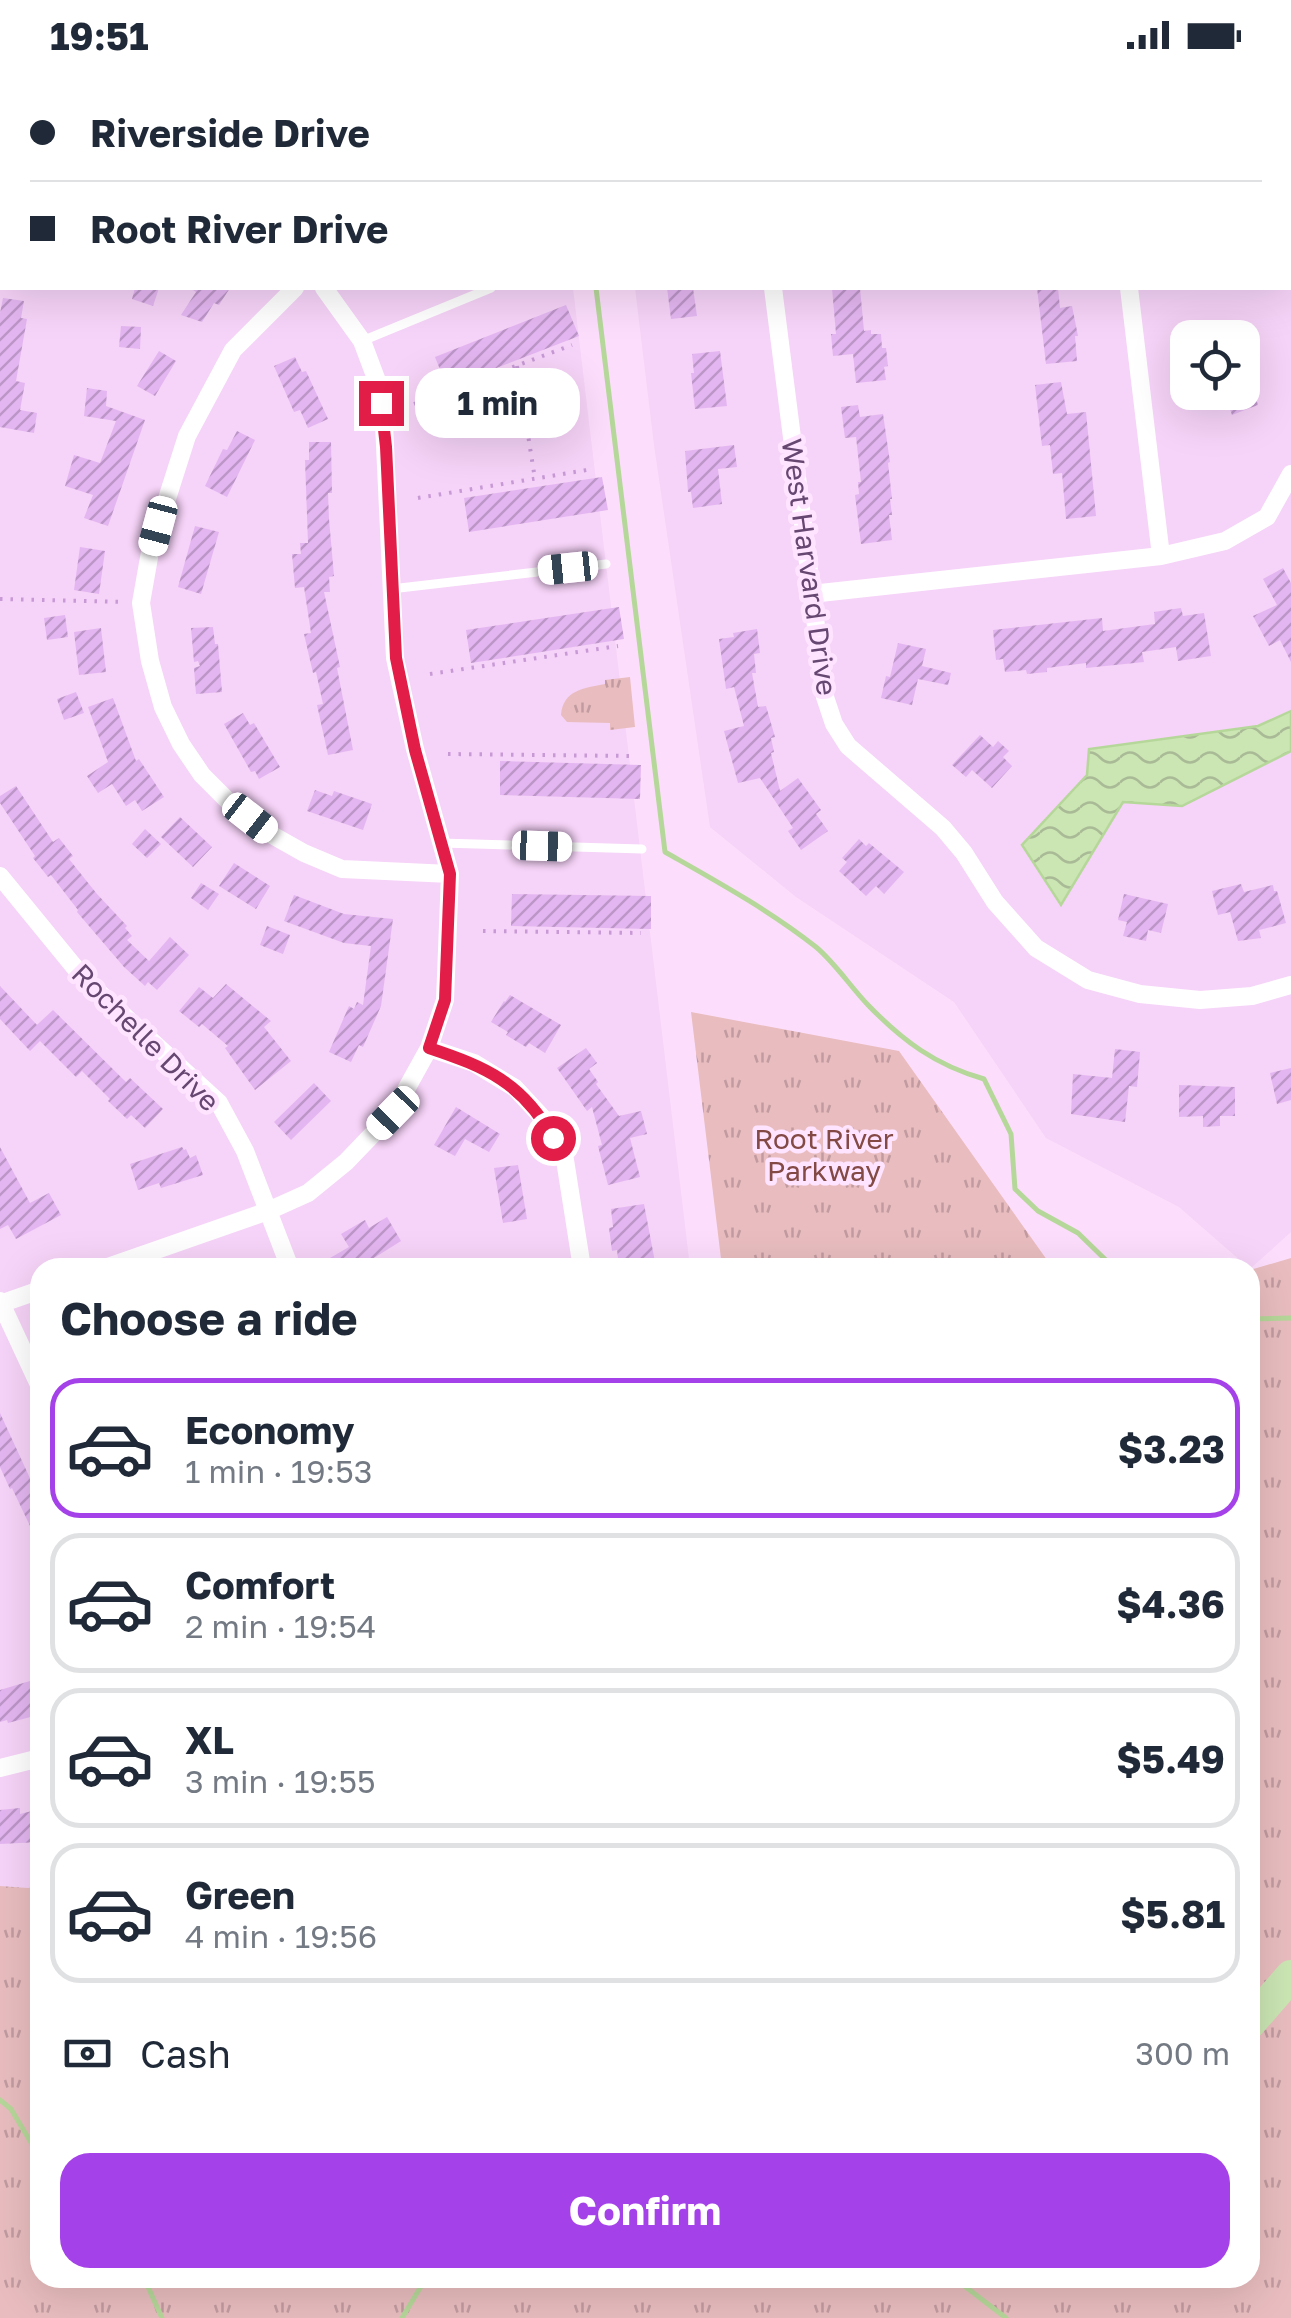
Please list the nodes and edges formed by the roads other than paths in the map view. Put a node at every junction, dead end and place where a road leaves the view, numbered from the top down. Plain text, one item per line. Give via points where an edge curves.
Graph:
1 (293, 290) edge
2 (325, 290) edge
3 (486, 290) edge
4 (774, 290) edge
5 (1129, 290) edge
6 (362, 342) junction
7 (1291, 474) edge
8 (1161, 556) junction
9 (606, 564) dead end
10 (391, 589) junction
11 (811, 594) junction
12 (441, 843) junction
13 (642, 849) dead end
14 (450, 874) junction
15 (0, 876) edge
16 (1291, 985) edge
17 (429, 1048) junction
18 (268, 1211) junction
19 (134, 1258) edge
20 (286, 1258) edge
21 (580, 1258) edge
22 (30, 1293) edge
23 (0, 1303) edge
24 (30, 1367) edge
25 (30, 1760) edge
26 (0, 1768) edge

1 - 14 street via 233,350 187,436 141,602 150,661 163,707 202,775 266,831 342,870
2 - 6 street
3 - 6 lane
4 - 11 street, West Harvard Drive
5 - 8 street
6 - 10 street via 378,382 384,424
7 - 8 street via 1267,517 1225,541
8 - 11 street
9 - 10 lane
10 - 12 street via 396,658
11 - 16 street, West Harvard Drive via 834,724 848,746 943,828 1036,948 1088,980 1140,994 1200,1000
12 - 13 lane
12 - 14 street
14 - 17 street via 445,1000
15 - 18 street, Rochelle Drive via 85,980 219,1103
17 - 18 street via 393,1113 346,1162 308,1192
17 - 21 street via 474,1063 515,1088 541,1116 565,1160
18 - 19 street
18 - 20 street, Rochelle Drive
22 - 23 street
23 - 24 street
25 - 26 street

